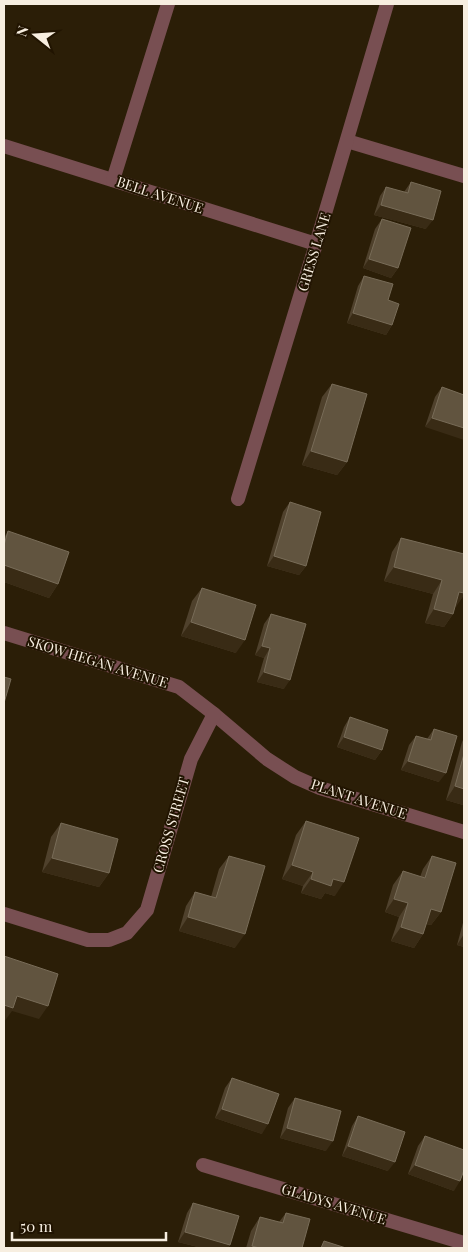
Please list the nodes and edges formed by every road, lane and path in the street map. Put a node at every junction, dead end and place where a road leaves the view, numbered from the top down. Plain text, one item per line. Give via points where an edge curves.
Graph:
1 (168, 4) edge
2 (387, 4) edge
3 (347, 141) junction
4 (4, 146) edge
5 (464, 176) edge
6 (112, 180) junction
7 (316, 244) junction
8 (238, 498) dead end
9 (4, 633) edge
10 (214, 714) junction
11 (464, 832) edge
12 (4, 914) edge
13 (203, 1164) dead end
14 (464, 1244) edge

1 - 6 street
2 - 3 street, GRESS LANE
3 - 5 street
3 - 7 street, GRESS LANE
4 - 6 street, BELL AVENUE
6 - 7 street, BELL AVENUE
7 - 8 street, GRESS LANE
9 - 10 street, SKOW HEGAN AVENUE via 179,688
10 - 11 street, PLANT AVENUE via 267,759 295,777 320,788
10 - 12 street, CROSS STREET via 191,759 147,910 127,933 109,940 88,940
13 - 14 street, GLADYS AVENUE

